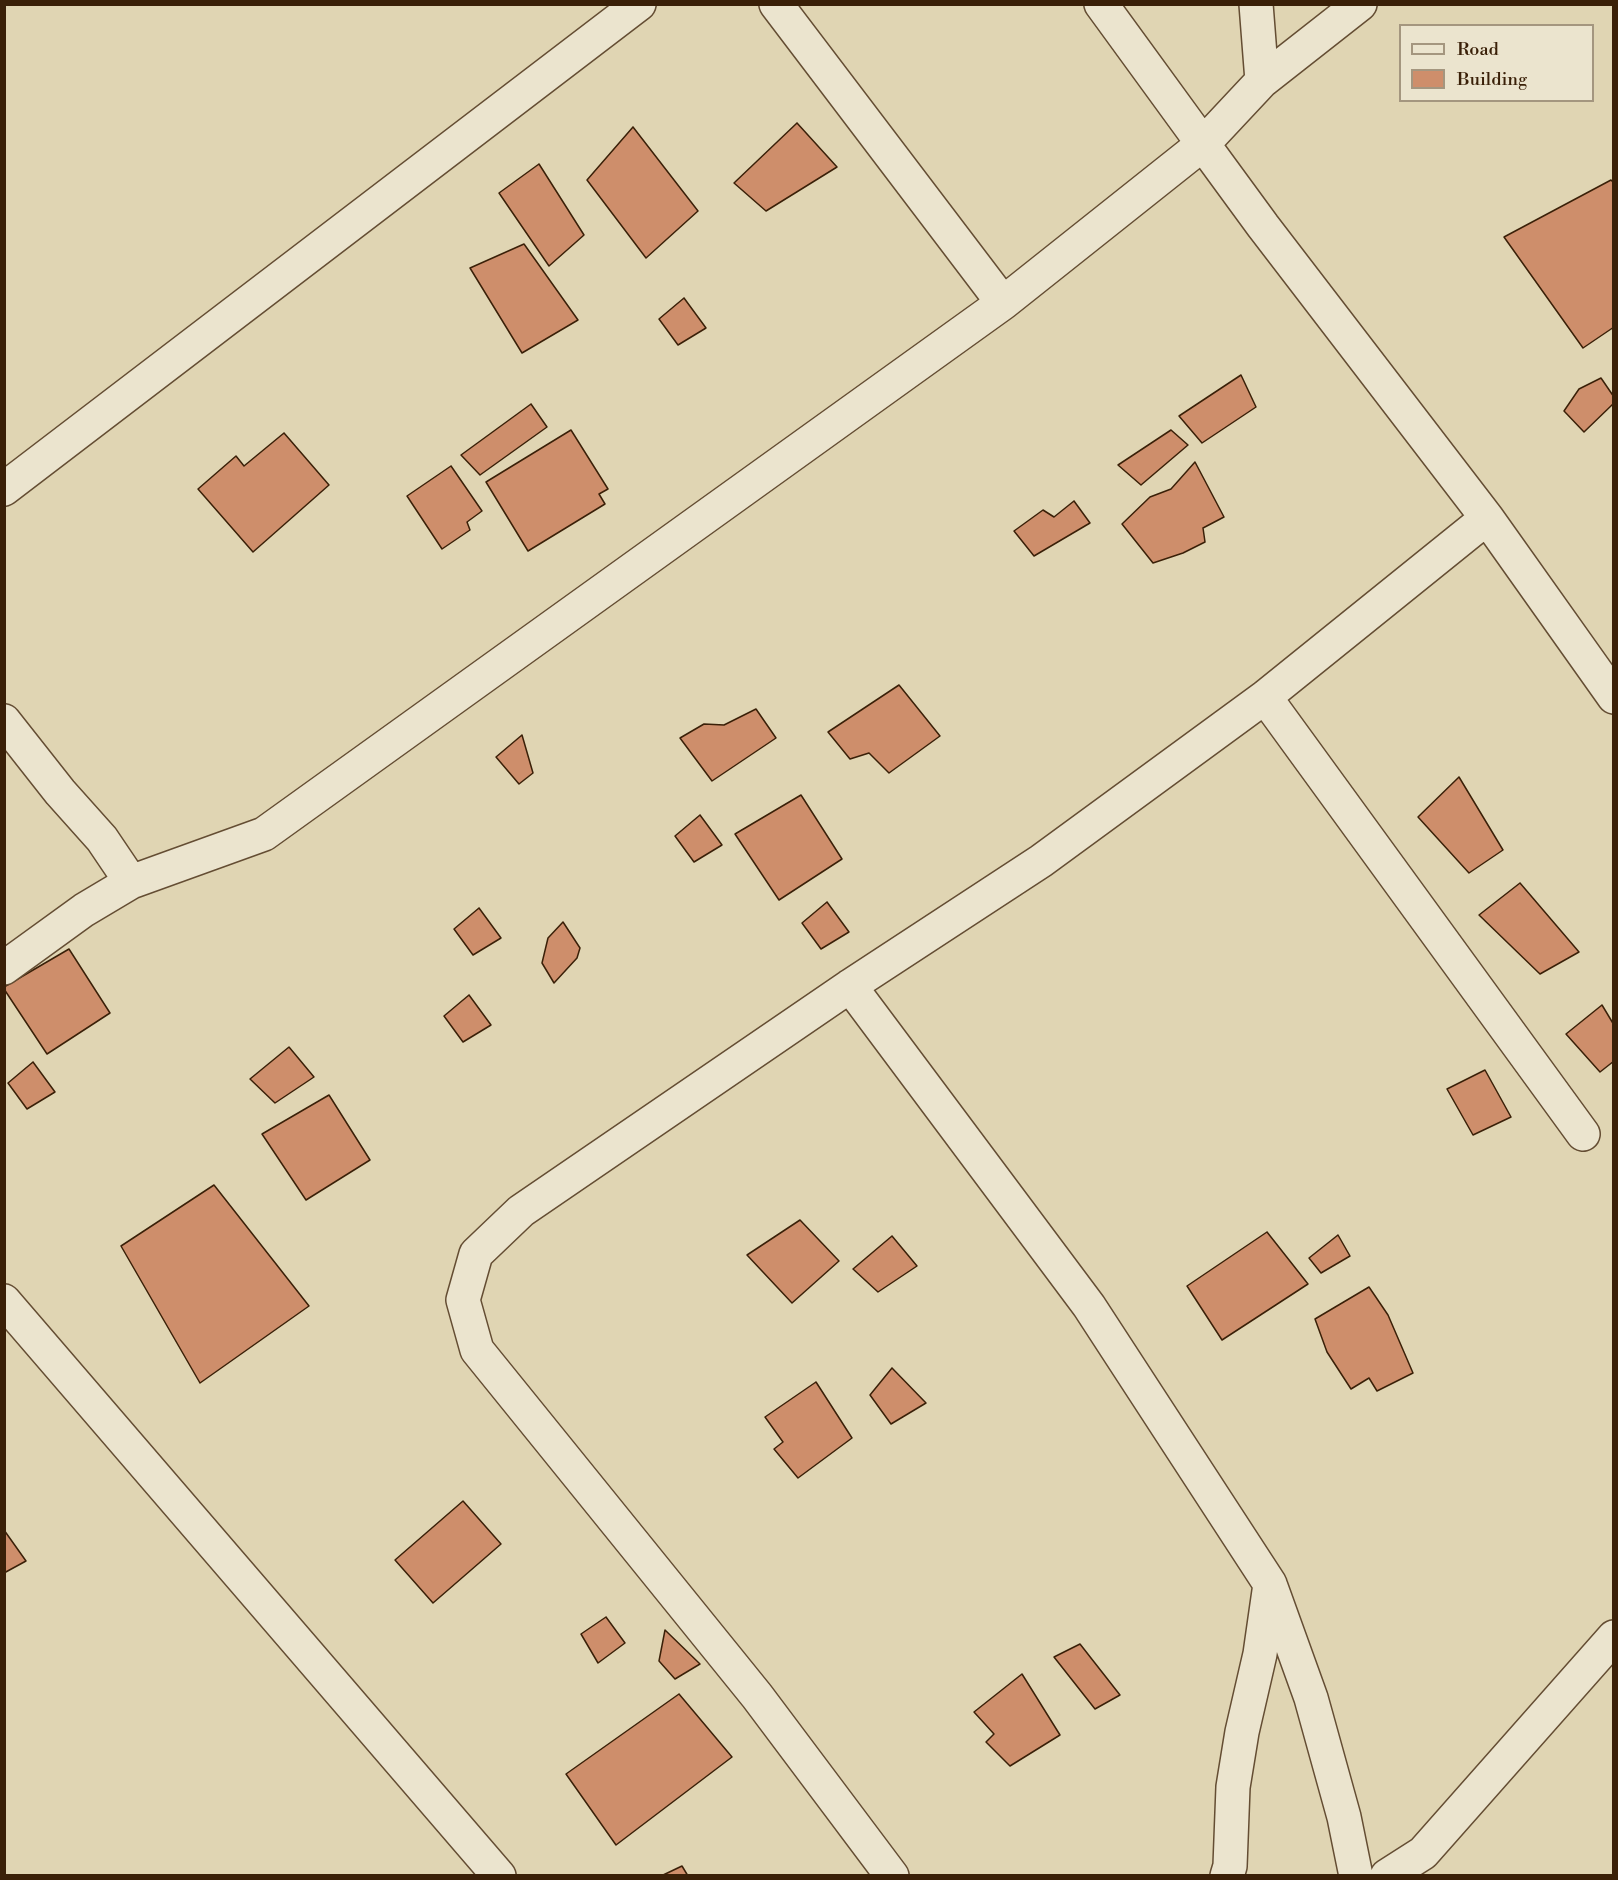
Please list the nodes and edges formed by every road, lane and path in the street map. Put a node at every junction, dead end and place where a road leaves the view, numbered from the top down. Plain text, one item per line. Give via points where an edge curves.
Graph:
1 (639, 4) edge
2 (776, 4) edge
3 (1101, 4) edge
4 (1256, 4) edge
5 (1360, 4) edge
6 (1262, 81) junction
7 (1203, 144) junction
8 (1003, 303) junction
9 (4, 489) edge
10 (1486, 518) junction
11 (1265, 697) junction
12 (1614, 697) edge
13 (4, 721) edge
14 (131, 882) junction
15 (4, 968) edge
16 (850, 986) junction
17 (1583, 1134) dead end
18 (4, 1301) edge
19 (1270, 1584) junction
20 (1614, 1637) edge
21 (499, 1875) edge
22 (892, 1875) edge
23 (1227, 1875) edge
24 (1356, 1875) edge
25 (1387, 1875) edge

1 - 9 street
2 - 8 street
3 - 7 street
4 - 6 street
5 - 6 street
6 - 7 street
7 - 8 street
7 - 10 street
8 - 14 street via 264,834
10 - 11 street
10 - 12 street
11 - 16 street via 1041,861
11 - 17 street
13 - 14 street via 102,839
14 - 15 street via 84,910
16 - 19 street via 1089,1306
16 - 22 street via 521,1211 476,1254 463,1300 477,1350 757,1696
18 - 21 street
19 - 23 street via 1233,1787
19 - 24 street via 1311,1698
20 - 25 street via 1423,1853

